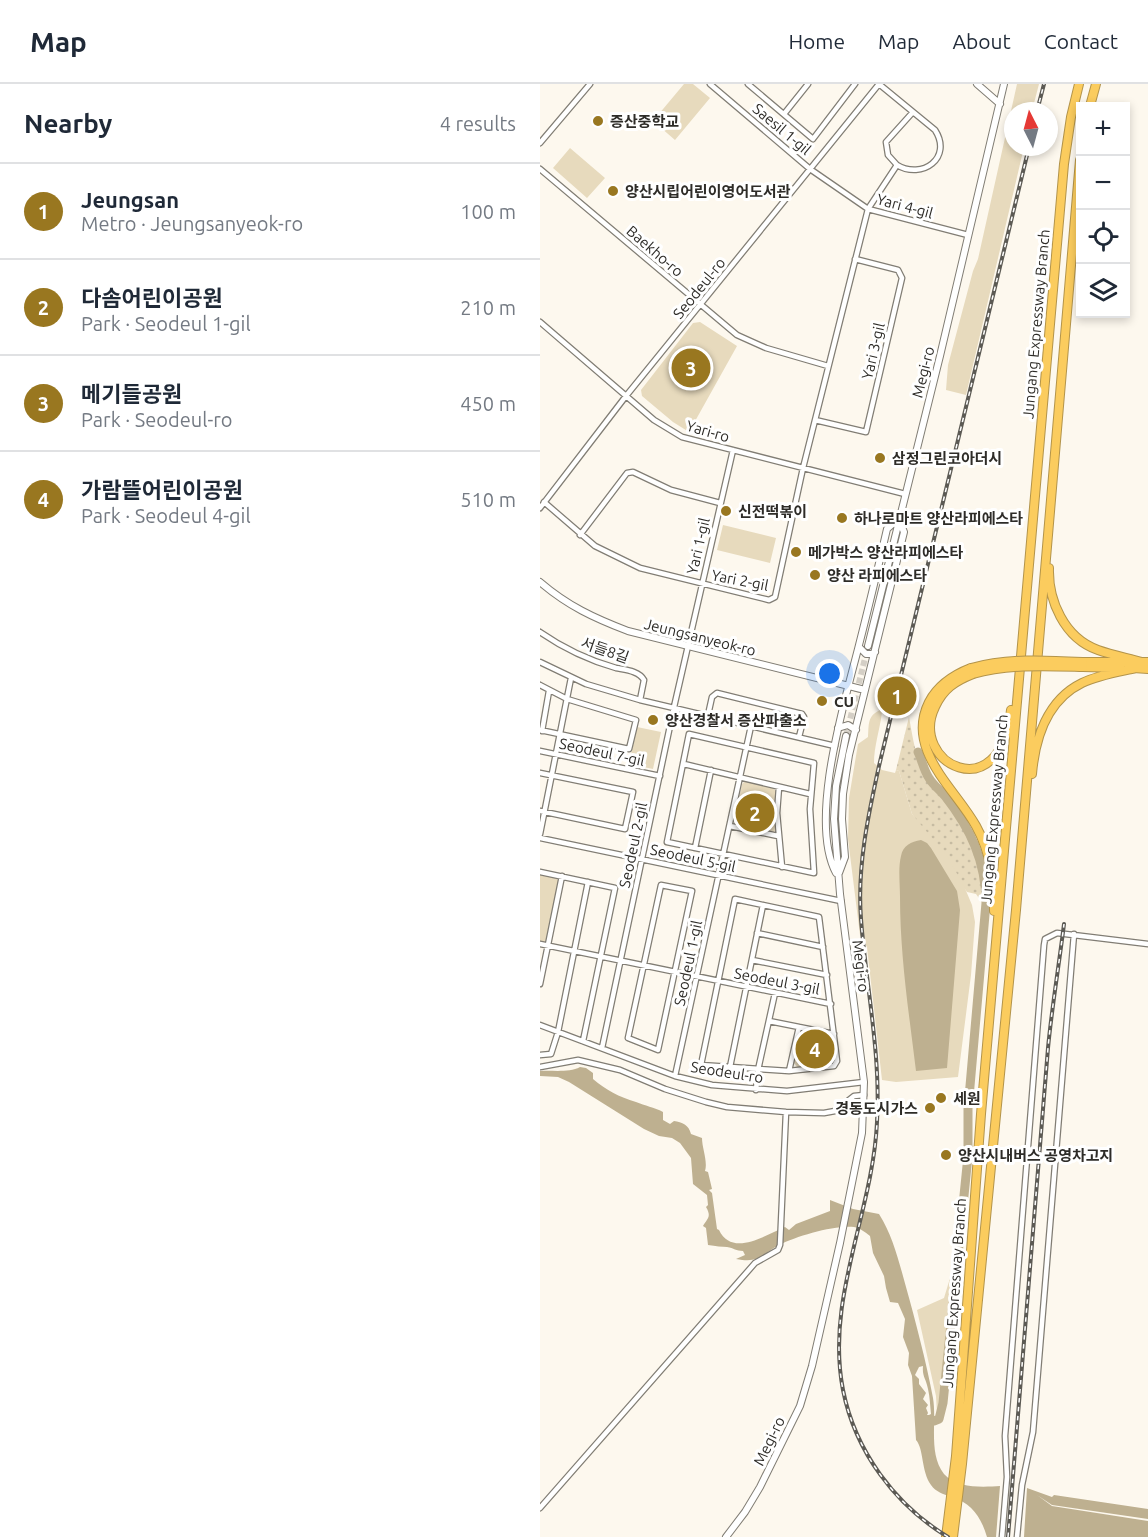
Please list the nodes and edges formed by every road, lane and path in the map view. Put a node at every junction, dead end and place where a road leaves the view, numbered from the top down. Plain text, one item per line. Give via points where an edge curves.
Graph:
1 (590, 84) edge
2 (710, 84) edge
3 (748, 84) edge
4 (808, 84) edge
5 (855, 84) edge
6 (879, 84) edge
7 (977, 84) edge
8 (1005, 84) edge
9 (1079, 84) edge
10 (1096, 84) edge
11 (1091, 102) edge
12 (1000, 104) junction
13 (913, 112) junction
14 (784, 114) junction
15 (540, 143) edge
16 (897, 165) junction
17 (540, 169) edge
18 (810, 169) junction
19 (1076, 205) edge
20 (868, 209) junction
21 (968, 235) junction
22 (855, 259) junction
23 (700, 306) junction
24 (540, 322) edge
25 (828, 366) junction
26 (1061, 374) junction
27 (626, 396) junction
28 (815, 420) junction
29 (733, 450) junction
30 (803, 468) junction
31 (905, 494) junction
32 (544, 502) junction
33 (720, 502) junction
34 (540, 508) edge
35 (898, 519) junction
36 (580, 535) junction
37 (540, 582) edge
38 (702, 584) junction
39 (1024, 608) junction
40 (540, 632) edge
41 (868, 646) tunnel mouth
42 (687, 647) junction
43 (859, 647) junction
44 (875, 652) junction
45 (540, 662) edge
46 (1144, 665) edge
47 (972, 671) junction
48 (571, 678) junction
49 (540, 685) edge
50 (849, 686) junction
51 (549, 690) junction
52 (865, 690) junction
53 (567, 699) junction
54 (640, 700) junction
55 (674, 707) junction
56 (708, 715) junction
57 (751, 726) junction
58 (838, 728) junction
59 (541, 730) edge
60 (856, 730) junction
61 (560, 735) junction
62 (846, 736) tunnel mouth
63 (799, 737) junction
64 (835, 746) junction
65 (746, 747) junction
66 (540, 751) edge
67 (556, 754) junction
68 (684, 764) junction
69 (711, 770) junction
70 (540, 773) edge
71 (552, 776) junction
72 (660, 776) junction
73 (740, 778) junction
74 (779, 787) junction
75 (810, 794) junction
76 (542, 812) edge
77 (730, 826) junction
78 (540, 834) edge
79 (778, 837) junction
80 (540, 838) edge
81 (695, 849) junction
82 (724, 855) junction
83 (1020, 858) junction
84 (642, 860) junction
85 (782, 867) junction
86 (540, 872) edge
87 (562, 876) junction
88 (719, 876) junction
89 (838, 876) junction
90 (588, 882) junction
91 (841, 901) junction
92 (763, 905) junction
93 (757, 933) junction
94 (1074, 934) junction
95 (540, 944) edge
96 (1148, 944) edge
97 (548, 946) junction
98 (823, 946) junction
99 (574, 951) junction
100 (601, 957) junction
101 (752, 960) junction
102 (621, 961) junction
103 (644, 966) junction
104 (675, 972) junction
105 (827, 975) junction
106 (698, 977) junction
107 (718, 982) junction
108 (540, 984) edge
109 (746, 987) junction
110 (775, 993) junction
111 (831, 1004) junction
112 (769, 1021) junction
113 (540, 1025) edge
114 (799, 1027) junction
115 (558, 1032) junction
116 (834, 1034) junction
117 (583, 1041) junction
118 (602, 1048) junction
119 (540, 1055) edge
120 (540, 1067) edge
121 (730, 1067) junction
122 (758, 1070) junction
123 (789, 1071) junction
124 (675, 1076) junction
125 (864, 1082) junction
126 (756, 1090) junction
127 (864, 1095) junction
128 (786, 1112) junction
129 (981, 1114) junction
130 (540, 1508) edge
131 (726, 1537) edge
132 (946, 1537) edge
133 (953, 1537) edge
134 (1002, 1537) edge
135 (1017, 1537) edge

1 - 15 street
2 - 18 street, Saesil 1-gil
3 - 14 street
4 - 14 street
5 - 14 street via 813,139
6 - 13 street
6 - 18 street, Seodeul-ro
7 - 12 street
8 - 12 street, Megi-ro
9 - 39 highway, Jungang Expressway Branch via 1064,164
10 - 11 highway
12 - 21 street, Megi-ro
13 - 16 street via 886,142 888,155
13 - 16 street via 939,136 938,157 920,170 907,171
16 - 20 street
17 - 23 street, Baekho-ro
18 - 20 street, Yari 4-gil
18 - 23 street, Seodeul-ro
19 - 26 highway, Jungang Expressway Branch
20 - 21 street, Yari 4-gil
20 - 22 street
21 - 31 street, Megi-ro
22 - 25 street
22 - 28 street, Yari 3-gil via 902,274 866,432
23 - 25 street, Baekho-ro via 753,344
23 - 27 street, Seodeul-ro
24 - 27 street, Yari-ro
25 - 28 street
26 - 46 highway via 1049,558 1052,600 1061,619 1095,650
26 - 83 highway, Jungang Expressway Branch
27 - 29 street, Yari-ro via 682,437
27 - 32 street, Seodeul-ro
28 - 30 street
29 - 30 street, Yari-ro
29 - 33 street, Yari 1-gil
30 - 31 street, Yari-ro
30 - 38 street, Yari 2-gil via 775,597 769,600
31 - 35 street, Megi-ro
32 - 34 street, Seodeul-ro
32 - 36 street, Yari 2-gil
33 - 36 street via 671,490 633,472 627,473
33 - 38 street, Yari 1-gil
35 - 41 street, Megi-ro
35 - 43 street via 887,529
35 - 44 street via 904,532
36 - 38 street, Yari 2-gil via 640,568
37 - 42 street, Jeungsanyeok-ro via 591,617
38 - 42 street, Yari 1-gil
39 - 47 highway via 1006,738 993,759 982,766 964,768 952,765 942,756 929,728 946,690
39 - 129 highway, Jungang Expressway Branch
40 - 54 street, 서들8길 via 580,655 638,674 645,680
42 - 50 street, Jeungsanyeok-ro
42 - 55 street, Seodeul 2-gil
43 - 44 street via 866,654
43 - 50 street
44 - 52 street
45 - 48 street
46 - 47 highway, bridge via 1010,661 990,663
46 - 83 highway via 1083,682 1064,695 1049,714 1038,740 1025,848
47 - 129 highway via 949,678 934,694 925,714 923,732 933,764 976,826 992,867 994,916 979,1097
48 - 53 street
48 - 54 street
49 - 51 street
50 - 52 street, Jeungsanyeok-ro
50 - 58 street
51 - 53 street
51 - 59 street
52 - 60 street
53 - 61 street
53 - 61 street via 636,720 629,748
54 - 55 street
55 - 56 street
55 - 72 street, Seodeul 2-gil
56 - 57 street
56 - 63 street via 712,697 717,693 802,714
57 - 63 street
57 - 65 street, Seodeul 1-gil
58 - 60 street via 848,725
58 - 64 street
59 - 61 street
60 - 89 street via 843,794 845,857
61 - 67 street
62 - 89 street, Megi-ro via 834,819
63 - 64 street
64 - 89 street via 826,818 831,862
65 - 68 street via 689,734
65 - 73 street, Seodeul 1-gil
65 - 75 street via 814,763
66 - 67 street, Seodeul 7-gil
67 - 71 street
67 - 72 street, Seodeul 7-gil
68 - 69 street
68 - 81 street via 667,842
69 - 73 street
69 - 81 street
70 - 71 street
71 - 76 street
71 - 76 street via 633,792 625,829
72 - 84 street, Seodeul 2-gil
73 - 74 street
73 - 77 street, Seodeul 1-gil
74 - 75 street
74 - 79 street
75 - 85 street via 814,873
76 - 78 street
77 - 79 street
77 - 82 street, Seodeul 1-gil
79 - 85 street
80 - 84 street, Seodeul 5-gil
81 - 82 street
82 - 85 street
82 - 88 street, Seodeul 1-gil
83 - 133 highway, Jungang Expressway Branch
84 - 88 street, Seodeul 5-gil
84 - 102 street, Seodeul 2-gil
86 - 87 street
87 - 90 street
87 - 97 street
88 - 91 street, Seodeul 5-gil
88 - 106 street, Seodeul 1-gil
89 - 91 street, Megi-ro
90 - 99 street
90 - 100 street via 615,888
91 - 125 street, Megi-ro
92 - 93 street
92 - 98 street via 819,917
92 - 107 street, Seodeul 3-gil via 735,899
93 - 98 street
93 - 101 street
94 - 96 street
94 - 134 street via 1051,935 1044,945 1005,1425
94 - 135 street via 1033,1432
95 - 97 street, Seodeul 3-gil
97 - 99 street, Seodeul 3-gil
97 - 108 street
98 - 105 street
99 - 100 street, Seodeul 3-gil
99 - 115 street
100 - 102 street, Seodeul 3-gil
100 - 117 street
101 - 105 street
101 - 109 street
102 - 103 street, Seodeul 3-gil
102 - 118 street, Seodeul 2-gil
103 - 104 street, Seodeul 3-gil
103 - 104 street via 628,1038 658,1050
103 - 104 street via 661,885 692,891
104 - 106 street, Seodeul 3-gil
105 - 111 street
106 - 107 street, Seodeul 3-gil
106 - 124 street, Seodeul 1-gil
107 - 109 street, Seodeul 3-gil
107 - 121 street, Seodeul 3-gil via 700,1065
109 - 110 street, Seodeul 3-gil
109 - 121 street
110 - 111 street, Seodeul 3-gil
110 - 112 street
111 - 116 street
112 - 114 street
112 - 122 street
113 - 115 street, Seodeul-ro
114 - 116 street
114 - 123 street
115 - 117 street, Seodeul-ro
115 - 119 street via 551,1054
116 - 123 street via 834,1066
117 - 118 street, Seodeul-ro
118 - 124 street, Seodeul-ro
120 - 128 street via 578,1060 620,1070 706,1102
121 - 122 street
122 - 123 street
122 - 126 street
124 - 126 street, Seodeul-ro
125 - 126 street, Seodeul-ro via 787,1091
125 - 127 street, Megi-ro
127 - 128 street via 854,1096 835,1111
127 - 131 street, Megi-ro via 862,1133 840,1243 800,1406 760,1487
128 - 130 street via 778,1250 755,1263
129 - 132 highway, Jungang Expressway Branch via 956,1456

